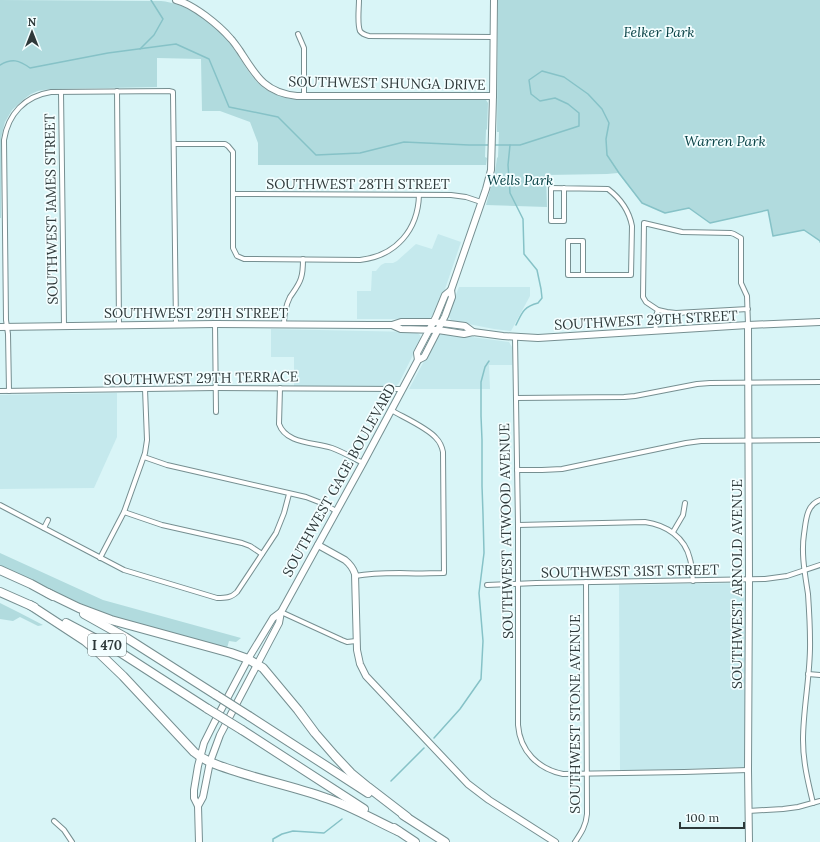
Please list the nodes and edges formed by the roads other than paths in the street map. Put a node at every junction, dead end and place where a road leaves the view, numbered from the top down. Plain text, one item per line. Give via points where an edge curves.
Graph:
1 (176, 0) edge
2 (359, 0) edge
3 (494, 0) edge
4 (298, 34) dead end
5 (494, 37) junction
6 (117, 91) junction
7 (61, 92) junction
8 (304, 96) junction
9 (493, 96) junction
10 (174, 144) junction
11 (564, 188) junction
12 (234, 194) junction
13 (418, 195) junction
14 (481, 202) junction
15 (0, 251) edge
16 (6, 251) junction
17 (303, 259) junction
18 (583, 275) junction
19 (451, 290) junction
20 (658, 310) junction
21 (748, 310) junction
22 (434, 322) junction
23 (442, 322) junction
24 (820, 322) edge
25 (215, 324) junction
26 (284, 324) junction
27 (119, 325) junction
28 (176, 325) junction
29 (392, 325) junction
30 (64, 326) junction
31 (748, 326) junction
32 (0, 327) edge
33 (7, 327) junction
34 (430, 330) junction
35 (438, 330) junction
36 (656, 331) junction
37 (473, 332) junction
38 (515, 337) junction
39 (418, 360) junction
40 (820, 382) edge
41 (748, 383) junction
42 (216, 388) junction
43 (280, 388) junction
44 (145, 389) junction
45 (402, 389) junction
46 (0, 391) edge
47 (9, 391) junction
48 (516, 398) junction
49 (391, 410) junction
50 (216, 412) dead end
51 (820, 440) edge
52 (748, 441) junction
53 (144, 457) junction
54 (363, 463) junction
55 (517, 470) junction
56 (289, 494) junction
57 (819, 501) edge
58 (685, 503) dead end
59 (0, 505) edge
60 (336, 511) junction
61 (124, 512) junction
62 (48, 520) dead end
63 (518, 525) junction
64 (44, 528) junction
65 (673, 532) junction
66 (318, 545) junction
67 (262, 554) junction
68 (100, 558) junction
69 (820, 565) edge
70 (804, 569) junction
71 (0, 570) edge
72 (355, 576) junction
73 (693, 580) junction
74 (749, 580) junction
75 (586, 582) junction
76 (518, 584) junction
77 (486, 585) dead end
78 (0, 592) edge
79 (48, 593) junction
80 (30, 605) junction
81 (281, 612) junction
82 (356, 641) junction
83 (248, 660) junction
84 (258, 665) junction
85 (808, 674) junction
86 (820, 675) edge
87 (200, 757) junction
88 (210, 762) junction
89 (748, 770) junction
90 (587, 774) junction
91 (820, 801) edge
92 (814, 803) junction
93 (198, 806) junction
94 (748, 811) junction
95 (407, 817) junction
96 (54, 821) dead end
97 (398, 831) junction
98 (72, 842) edge
99 (199, 842) edge
100 (415, 842) edge
101 (445, 842) edge
102 (555, 842) edge
103 (575, 842) edge
104 (749, 842) edge

1 - 8 main road, SOUTHWEST SHUNGA DRIVE via 196,10 222,30 263,83 283,94
2 - 5 street via 359,26 365,35
3 - 5 main road, SOUTHWEST GAGE BOULEVARD
4 - 8 street via 304,48
5 - 9 main road, SOUTHWEST GAGE BOULEVARD
6 - 7 street
6 - 10 street via 172,92
6 - 27 street
7 - 16 street via 47,92 30,99 22,104 9,123 4,140
7 - 30 street, SOUTHWEST JAMES STREET
8 - 9 main road, SOUTHWEST SHUNGA DRIVE
9 - 14 main road, SOUTHWEST GAGE BOULEVARD via 490,176
10 - 12 street via 225,144 231,148
10 - 28 street
11 - 11 street via 564,220 551,221 551,188
11 - 18 street via 608,189 625,205 632,226 631,275
12 - 13 street, SOUTHWEST 28TH STREET
12 - 17 street via 233,248 237,256 244,259
13 - 14 street, SOUTHWEST 28TH STREET via 451,195
13 - 17 street via 416,215 411,228 398,244 386,252 360,260
14 - 19 main road, SOUTHWEST GAGE BOULEVARD
15 - 16 street
16 - 33 street
17 - 26 street via 301,277 287,303
18 - 18 street via 568,276 568,241 583,241
19 - 22 main road, SOUTHWEST GAGE BOULEVARD via 445,295
19 - 23 main road, SOUTHWEST GAGE BOULEVARD via 452,298
20 - 21 street via 676,313
20 - 21 street via 643,297 644,223 682,232 731,233 740,238 741,283 747,296
20 - 36 street via 655,319
21 - 31 street
22 - 23 main road, SOUTHWEST 29TH STREET
22 - 29 main road, SOUTHWEST 29TH STREET via 401,322
22 - 34 main road, SOUTHWEST GAGE BOULEVARD
23 - 35 main road, SOUTHWEST GAGE BOULEVARD
23 - 37 main road, SOUTHWEST 29TH STREET via 465,326
24 - 31 main road, SOUTHWEST 29TH STREET
25 - 26 main road, SOUTHWEST 29TH STREET
25 - 28 main road, SOUTHWEST 29TH STREET
25 - 42 street
26 - 29 main road, SOUTHWEST 29TH STREET
27 - 28 main road, SOUTHWEST 29TH STREET
27 - 30 main road, SOUTHWEST 29TH STREET
29 - 34 main road, SOUTHWEST 29TH STREET via 401,329
30 - 33 main road, SOUTHWEST 29TH STREET
31 - 36 main road, SOUTHWEST 29TH STREET
31 - 41 main road, SOUTHWEST ARNOLD AVENUE
32 - 33 main road, SOUTHWEST 29TH STREET
33 - 47 street
34 - 35 main road, SOUTHWEST 29TH STREET
34 - 39 main road, SOUTHWEST GAGE BOULEVARD via 417,353
35 - 37 main road, SOUTHWEST 29TH STREET via 464,334
35 - 39 main road, SOUTHWEST GAGE BOULEVARD via 424,357
36 - 38 main road, SOUTHWEST 29TH STREET via 544,338
37 - 38 main road, SOUTHWEST 29TH STREET
38 - 48 street, SOUTHWEST ATWOOD AVENUE
39 - 45 main road, SOUTHWEST GAGE BOULEVARD
40 - 41 street
41 - 48 street via 697,384 624,397
41 - 52 main road, SOUTHWEST ARNOLD AVENUE
42 - 43 street, SOUTHWEST 29TH TERRACE
42 - 44 street, SOUTHWEST 29TH TERRACE
42 - 50 street
43 - 45 street, SOUTHWEST 29TH TERRACE
43 - 54 street via 280,424 285,434 337,450
44 - 47 street, SOUTHWEST 29TH TERRACE
44 - 53 street via 147,440
45 - 49 main road, SOUTHWEST GAGE BOULEVARD
46 - 47 street, SOUTHWEST 29TH TERRACE
48 - 55 street, SOUTHWEST ATWOOD AVENUE
49 - 54 main road, SOUTHWEST GAGE BOULEVARD
49 - 72 street via 432,434 443,452 444,573 383,572
51 - 52 street
52 - 55 street via 701,441 562,469
52 - 74 main road, SOUTHWEST ARNOLD AVENUE
53 - 56 street via 167,465
53 - 61 street
54 - 60 main road, SOUTHWEST GAGE BOULEVARD
55 - 63 street, SOUTHWEST ATWOOD AVENUE
56 - 60 street via 311,499
56 - 67 street via 281,523
57 - 70 street via 809,510 803,545
58 - 65 street via 683,515
59 - 64 street
60 - 66 main road, SOUTHWEST GAGE BOULEVARD
61 - 67 street via 162,525 242,543
61 - 68 street
62 - 64 street
63 - 65 street via 645,522
63 - 76 street, SOUTHWEST ATWOOD AVENUE
64 - 68 street
65 - 73 street via 687,551
66 - 72 main road via 345,560 352,566
66 - 81 main road, SOUTHWEST GAGE BOULEVARD
67 - 68 street via 237,592 224,598 216,598 124,570
69 - 70 street, SOUTHWEST 31ST STREET
70 - 74 street, SOUTHWEST 31ST STREET via 787,576
70 - 85 street via 810,617
71 - 79 highway, I 470
72 - 82 main road
73 - 74 street, SOUTHWEST 31ST STREET
73 - 75 street, SOUTHWEST 31ST STREET
74 - 89 main road, SOUTHWEST ARNOLD AVENUE
75 - 76 street, SOUTHWEST 31ST STREET
75 - 90 street, SOUTHWEST STONE AVENUE
76 - 77 street, SOUTHWEST 31ST STREET
76 - 90 street, SOUTHWEST ATWOOD AVENUE via 518,725 521,740 525,749 542,766 562,774
78 - 80 highway, I 470
79 - 83 highway via 111,620
79 - 95 highway, I 470, bridge via 125,637
80 - 87 highway via 99,652
80 - 97 highway, I 470, bridge via 115,649
81 - 82 street via 347,642
81 - 83 main road, SOUTHWEST GAGE BOULEVARD via 273,618
81 - 84 main road, SOUTHWEST GAGE BOULEVARD via 279,623
82 - 102 main road via 359,660 366,676 463,778 476,791
83 - 84 highway
83 - 87 main road, SOUTHWEST GAGE BOULEVARD via 204,743
84 - 88 main road, SOUTHWEST GAGE BOULEVARD via 224,727
84 - 95 highway via 335,756
85 - 86 street
85 - 92 street via 803,748
87 - 88 highway
87 - 93 main road, SOUTHWEST GAGE BOULEVARD via 194,790
88 - 93 main road, SOUTHWEST GAGE BOULEVARD via 203,797
88 - 97 highway via 348,806
89 - 90 street, SOUTHWEST ATWOOD AVENUE
89 - 94 main road, SOUTHWEST ARNOLD AVENUE
90 - 103 street, SOUTHWEST STONE AVENUE via 587,818 584,829
91 - 92 street
92 - 94 street via 783,809
93 - 99 main road, SOUTHWEST GAGE BOULEVARD
94 - 104 main road, SOUTHWEST ARNOLD AVENUE
95 - 101 highway, I 470
96 - 98 street via 65,830
97 - 100 highway, I 470

